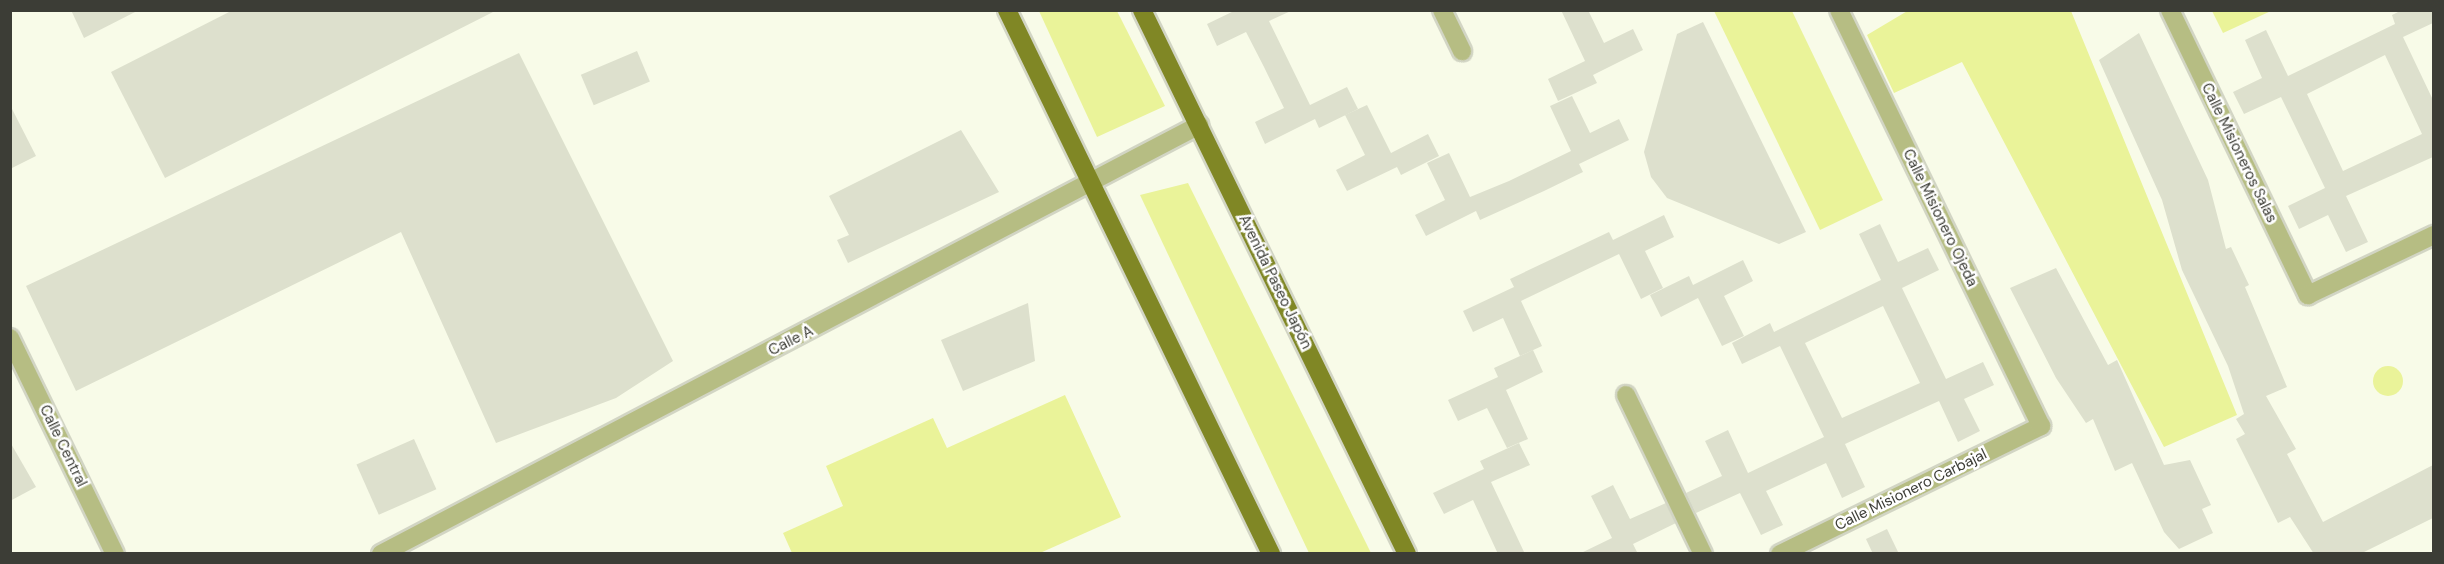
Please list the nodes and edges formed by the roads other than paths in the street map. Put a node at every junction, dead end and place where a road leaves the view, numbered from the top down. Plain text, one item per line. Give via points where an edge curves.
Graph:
1 (1007, 10) edge
2 (1142, 10) edge
3 (1442, 10) edge
4 (1839, 10) edge
5 (2170, 10) edge
6 (1462, 51) dead end
7 (1199, 125) junction
8 (1092, 186) junction
9 (2433, 234) edge
10 (10, 338) edge
11 (1626, 395) dead end
12 (2041, 426) joint
13 (115, 554) edge
14 (381, 554) edge
15 (1271, 554) edge
16 (1407, 554) edge
17 (1703, 554) edge
18 (1780, 554) edge

1 - 8 main road
2 - 7 main road, Avenida Paseo Japón
3 - 6 street
4 - 12 street, Calle Misionero Ojeda
5 - 9 street, Calle Misioneros Salas via 2308,295
7 - 8 street, Calle A
7 - 16 main road, Avenida Paseo Japón
8 - 14 street, Calle A
8 - 15 main road
10 - 13 street, Calle Central
11 - 17 street
12 - 18 street, Calle Misionero Carbajal

